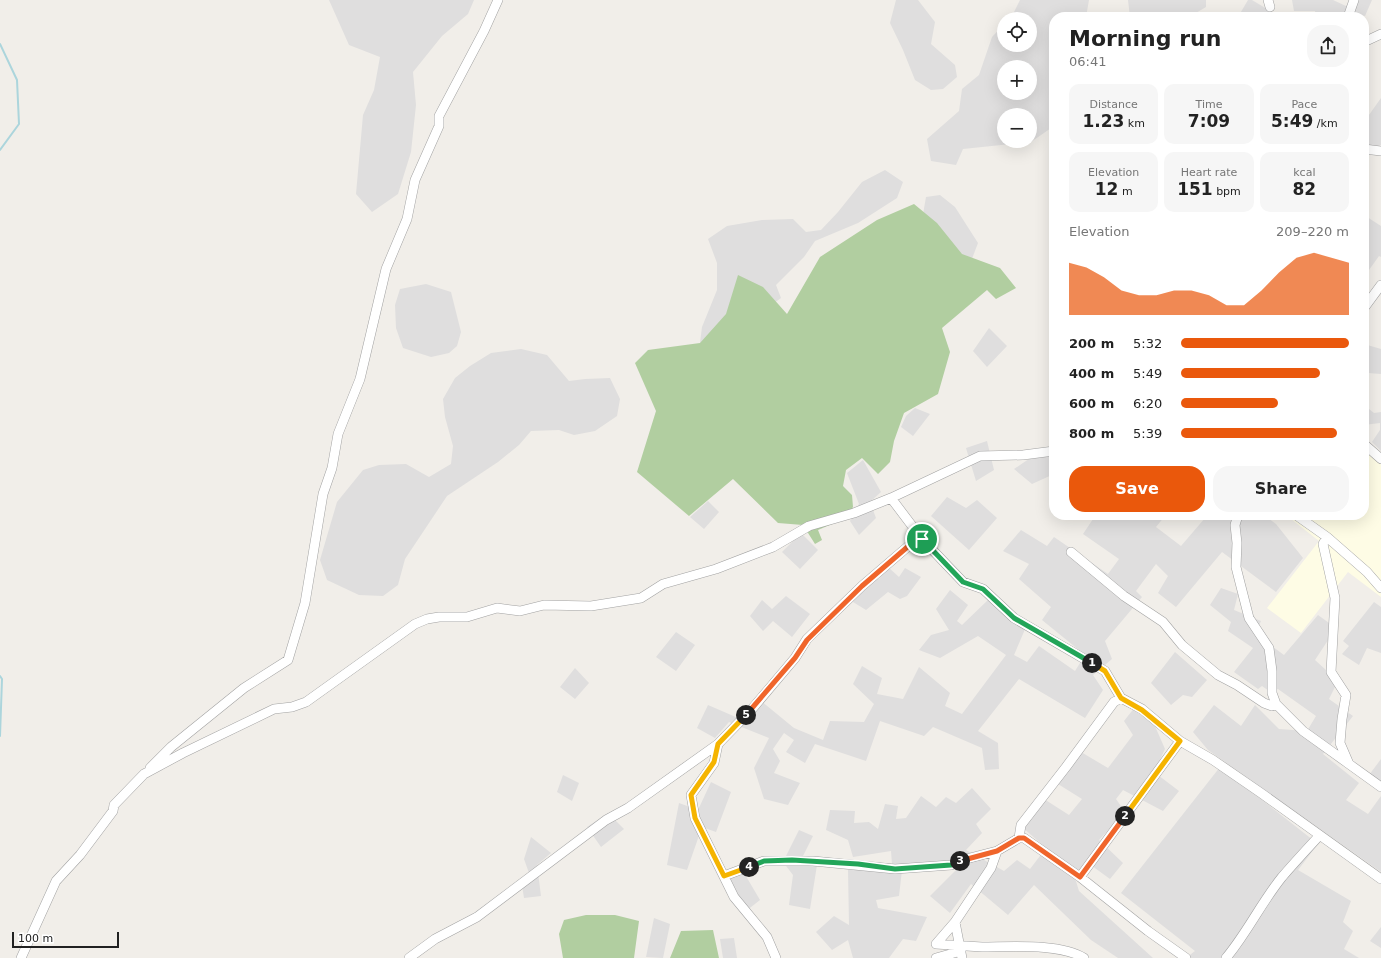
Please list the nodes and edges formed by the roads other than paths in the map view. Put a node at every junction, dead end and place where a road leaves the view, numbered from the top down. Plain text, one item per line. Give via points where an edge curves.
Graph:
1 (498, 0) edge
2 (1354, 0) edge
3 (1350, 12) edge
4 (1381, 34) edge
5 (1369, 40) edge
6 (1369, 150) edge
7 (1381, 151) edge
8 (1381, 285) edge
9 (1369, 301) edge
10 (1369, 448) edge
11 (1049, 452) edge
12 (1381, 459) edge
13 (891, 498) junction
14 (1236, 520) edge
15 (1303, 520) edge
16 (1327, 537) junction
17 (922, 539) junction
18 (1071, 552) dead end
19 (1381, 588) edge
20 (1121, 698) junction
21 (1276, 704) junction
22 (1180, 741) junction
23 (718, 744) junction
24 (1349, 764) junction
25 (144, 774) junction
26 (1381, 787) edge
27 (1319, 836) junction
28 (1019, 838) junction
29 (997, 851) junction
30 (724, 876) junction
31 (1080, 877) junction
32 (1381, 879) edge
33 (955, 922) junction
34 (961, 952) edge
35 (22, 958) edge
36 (409, 958) edge
37 (776, 958) edge
38 (936, 958) edge
39 (1084, 958) edge
40 (1186, 958) edge
41 (1226, 958) edge

1 - 25 street via 439,116 439,126 415,180 407,218 386,269 360,379 338,434 332,468 323,494 305,603 288,660 244,688 166,751
2 - 3 street
4 - 5 street
6 - 7 street
8 - 9 street
10 - 12 street
11 - 13 street via 980,456
13 - 17 street
13 - 25 street via 854,513 809,526 773,547 716,569 663,584 641,598 591,606 544,605 520,610 497,608 467,617 427,619 415,624 306,702 274,709
14 - 21 street via 1236,566 1249,618 1269,648 1272,693
15 - 16 street
16 - 19 street via 1367,572
16 - 24 street via 1323,544 1335,598 1331,672 1346,695 1340,743
17 - 20 street via 963,582 983,589 1014,618 1105,671
17 - 23 street via 912,543 862,586 807,640 752,709
18 - 21 street via 1124,596 1163,622 1182,645 1218,676 1264,703 1272,706
20 - 22 street via 1142,710
20 - 28 street via 1114,702 1021,825
21 - 24 street via 1303,731
22 - 27 street via 1231,773
22 - 31 street
23 - 30 street via 714,762 691,795 695,818
23 - 36 street via 628,808 606,820 477,917 435,939
24 - 26 street
25 - 35 street via 114,805 113,811 80,855 56,881
27 - 32 street
27 - 41 street via 1282,877
28 - 29 street
28 - 31 street via 1024,838
29 - 30 street via 951,865 895,869 813,861 764,861
29 - 33 street via 991,868
30 - 37 street via 734,898 767,937
31 - 40 street
33 - 34 street
33 - 34 street via 936,944
34 - 38 street
34 - 39 street via 1042,947 1062,949

